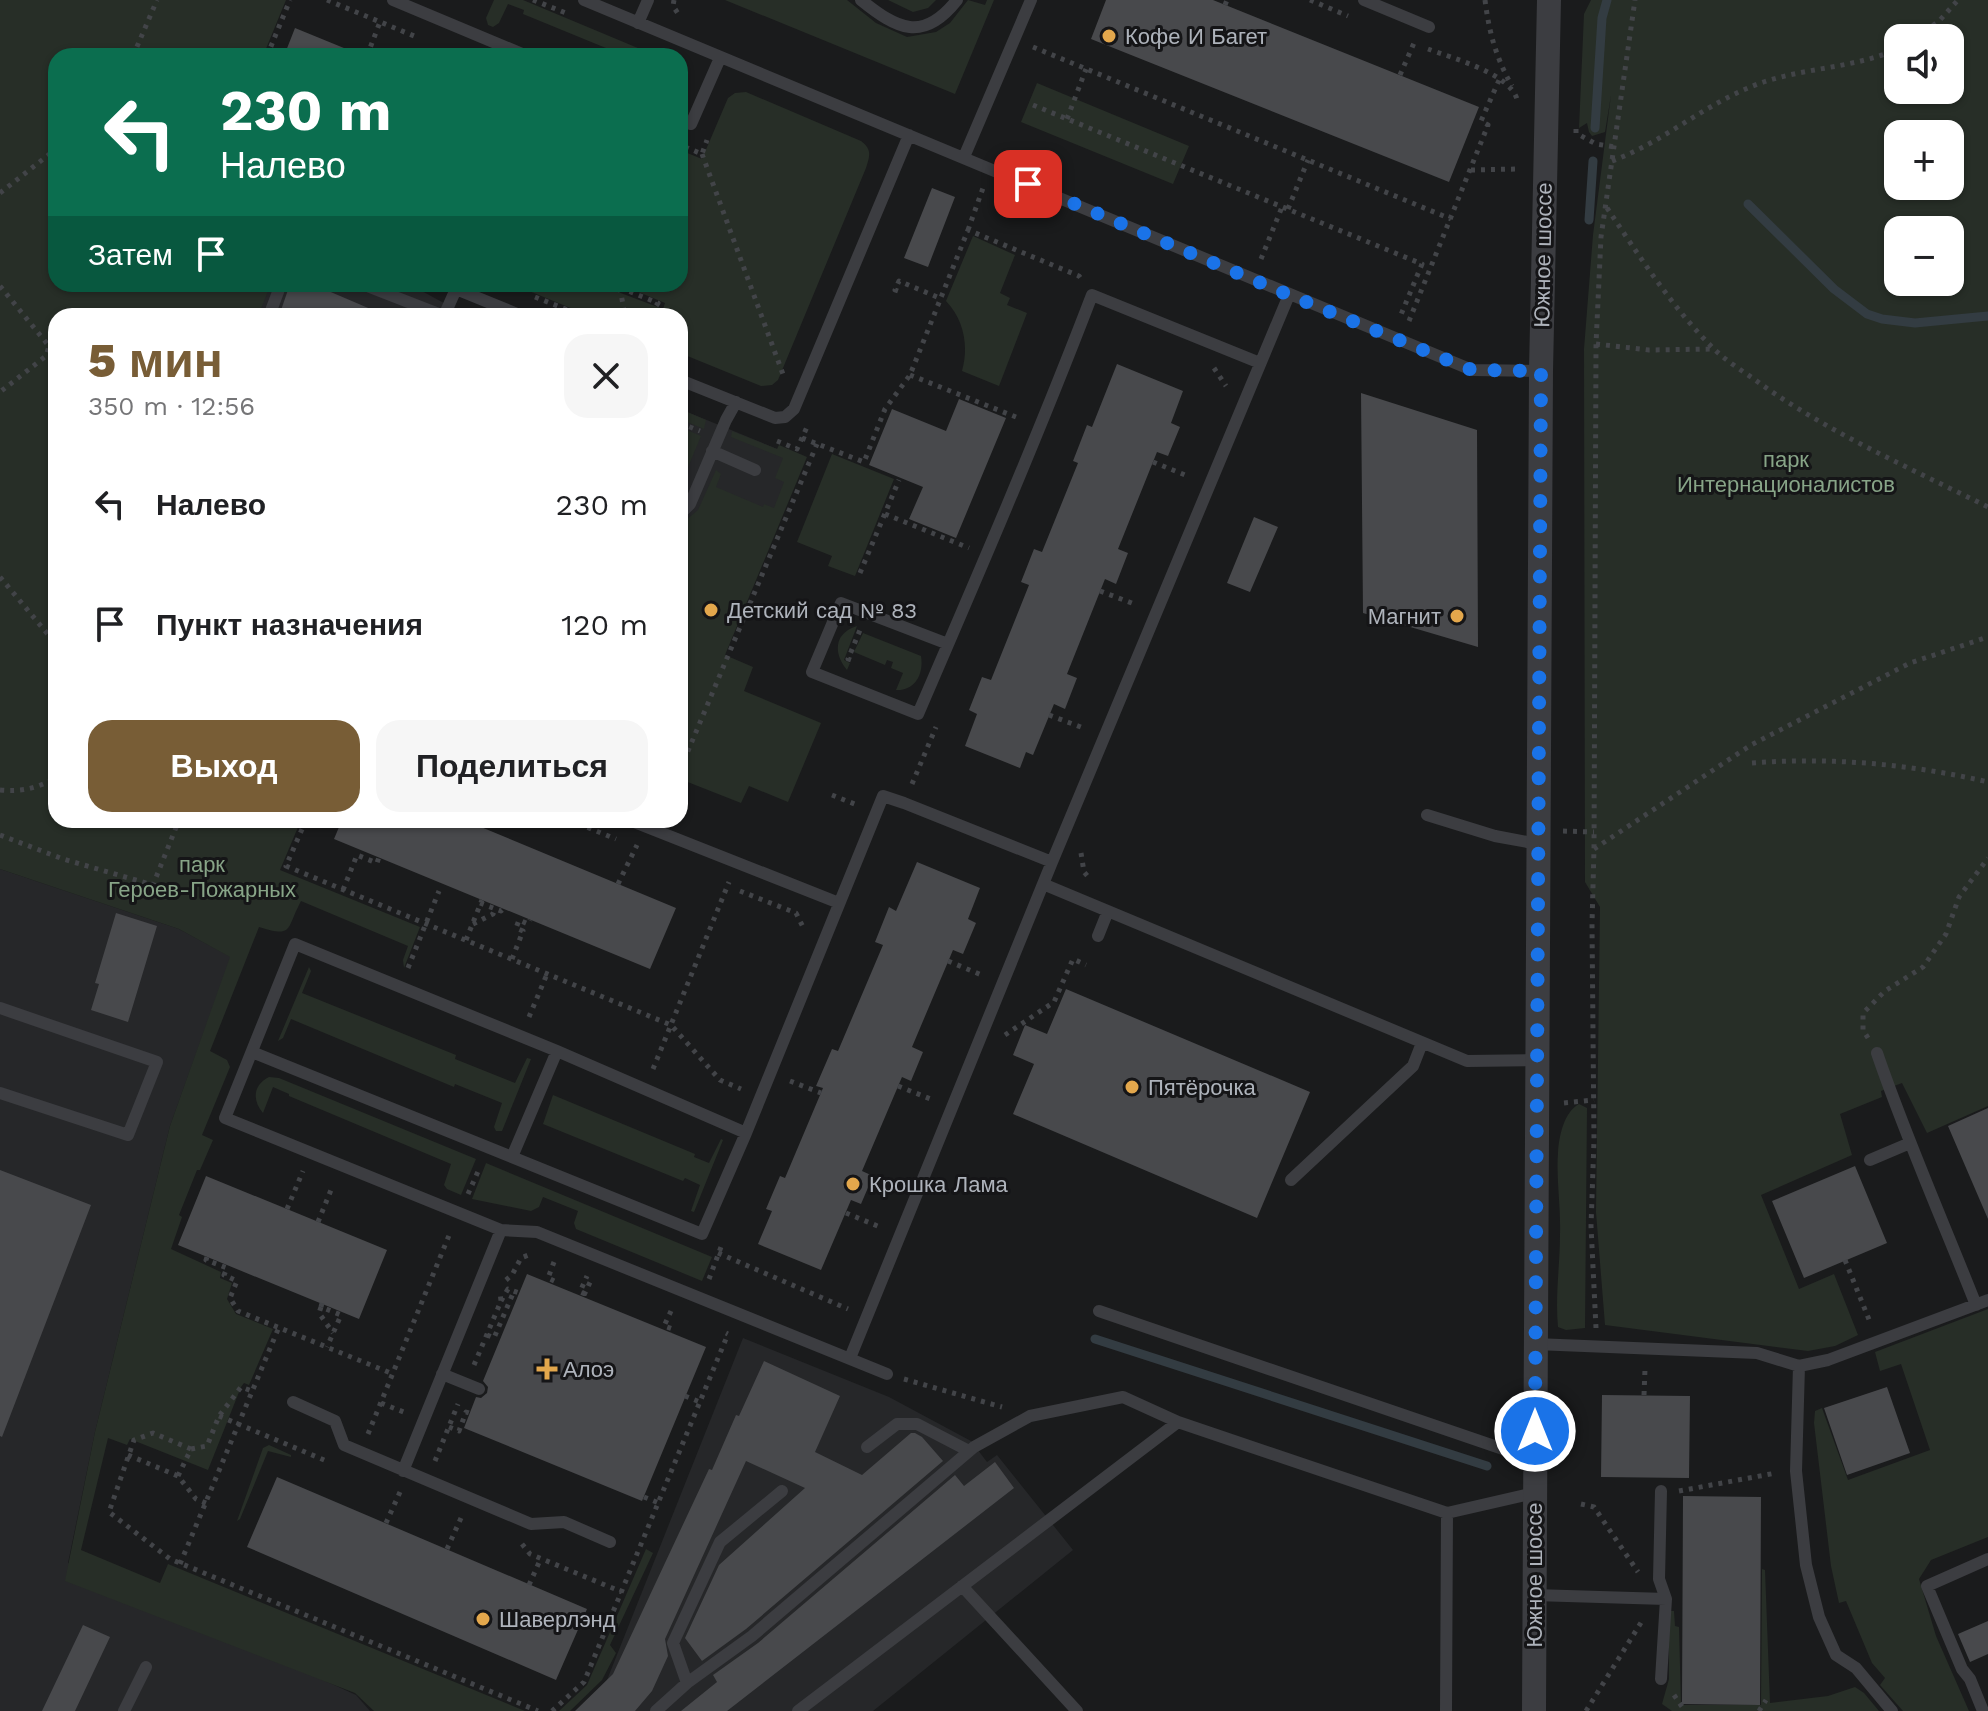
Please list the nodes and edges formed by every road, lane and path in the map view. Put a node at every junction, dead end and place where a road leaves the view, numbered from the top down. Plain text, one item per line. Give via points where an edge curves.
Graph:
1 (157, 0) edge
2 (290, 0) edge
3 (327, 0) edge
4 (393, 0) edge
5 (584, 0) edge
6 (648, 0) edge
7 (674, 0) edge
8 (861, 0) edge
9 (957, 0) edge
10 (1031, 0) edge
11 (1364, 0) edge
12 (1485, 0) edge
13 (1549, 0) edge
14 (1635, 0) edge
15 (1958, 0) edge
16 (683, 19) dead end
17 (380, 22) junction
18 (638, 23) junction
19 (1935, 24) edge
20 (1429, 27) dead end
21 (1037, 35) dead end
22 (422, 39) dead end
23 (1414, 43) dead end
24 (1033, 47) junction
25 (136, 48) edge
26 (270, 48) edge
27 (370, 48) edge
28 (508, 48) edge
29 (1884, 54) edge
30 (720, 58) junction
31 (1027, 60) dead end
32 (1086, 69) junction
33 (1400, 75) dead end
34 (1500, 78) dead end
35 (1516, 94) dead end
36 (1033, 105) dead end
37 (1067, 119) junction
38 (1576, 121) dead end
39 (688, 123) edge
40 (711, 130) dead end
41 (909, 135) junction
42 (1615, 147) junction
43 (688, 148) edge
44 (702, 154) junction
45 (48, 155) edge
46 (964, 157) junction
47 (1308, 160) junction
48 (1612, 161) junction
49 (1471, 170) junction
50 (1518, 170) dead end
51 (0, 193) edge
52 (997, 193) dead end
53 (1606, 207) junction
54 (1285, 208) junction
55 (1451, 219) junction
56 (968, 230) junction
57 (1261, 259) junction
58 (1274, 264) dead end
59 (1252, 279) junction
60 (0, 286) edge
61 (898, 291) dead end
62 (382, 292) edge
63 (463, 292) edge
64 (631, 292) edge
65 (530, 295) dead end
66 (1092, 295) junction
67 (1289, 295) junction
68 (942, 299) junction
69 (656, 306) dead end
70 (424, 308) edge
71 (502, 308) edge
72 (563, 308) edge
73 (1409, 321) junction
74 (1423, 327) dead end
75 (1596, 344) junction
76 (48, 345) edge
77 (48, 349) edge
78 (1714, 349) junction
79 (1239, 354) junction
80 (790, 363) dead end
81 (1203, 363) dead end
82 (1260, 363) junction
83 (1541, 371) junction
84 (910, 375) junction
85 (784, 377) junction
86 (688, 383) edge
87 (1226, 383) junction
88 (780, 384) dead end
89 (1224, 391) dead end
90 (0, 392) edge
91 (736, 402) junction
92 (1021, 419) dead end
93 (808, 424) dead end
94 (769, 438) dead end
95 (802, 438) junction
96 (817, 444) junction
97 (712, 451) junction
98 (1153, 462) dead end
99 (1195, 464) dead end
100 (755, 470) dead end
101 (1190, 477) junction
102 (899, 480) dead end
103 (1184, 491) dead end
104 (688, 506) edge
105 (1988, 507) edge
106 (885, 514) junction
107 (972, 549) dead end
108 (860, 573) dead end
109 (0, 577) edge
110 (1100, 591) dead end
111 (1143, 591) dead end
112 (1137, 606) junction
113 (1131, 619) dead end
114 (48, 634) edge
115 (1988, 637) edge
116 (948, 644) junction
117 (1049, 715) dead end
118 (1092, 715) dead end
119 (936, 726) dead end
120 (1086, 729) junction
121 (1081, 742) dead end
122 (688, 751) edge
123 (1752, 763) dead end
124 (48, 782) edge
125 (1988, 782) edge
126 (927, 788) dead end
127 (0, 790) edge
128 (1427, 815) dead end
129 (176, 828) edge
130 (303, 828) edge
131 (588, 828) edge
132 (649, 828) edge
133 (0, 835) edge
134 (1085, 840) dead end
135 (622, 842) dead end
136 (1538, 844) junction
137 (1594, 849) junction
138 (648, 853) dead end
139 (379, 857) dead end
140 (1988, 858) edge
141 (1052, 862) junction
142 (737, 863) junction
143 (715, 880) dead end
144 (1099, 883) dead end
145 (618, 884) dead end
146 (1043, 884) junction
147 (728, 885) junction
148 (343, 890) junction
149 (439, 891) dead end
150 (839, 903) junction
151 (495, 909) junction
152 (503, 909) dead end
153 (1108, 911) junction
154 (530, 920) dead end
155 (426, 924) junction
156 (472, 924) junction
157 (804, 934) dead end
158 (1098, 936) dead end
159 (466, 940) junction
160 (512, 959) junction
161 (948, 961) dead end
162 (990, 964) dead end
163 (1086, 965) dead end
164 (547, 974) junction
165 (985, 977) junction
166 (400, 987) junction
167 (979, 990) dead end
168 (0, 1008) edge
169 (1009, 1022) dead end
170 (671, 1025) junction
171 (520, 1036) junction
172 (1422, 1043) junction
173 (557, 1051) junction
174 (252, 1052) junction
175 (1877, 1053) joint
176 (1537, 1060) junction
177 (898, 1086) dead end
178 (939, 1087) dead end
179 (645, 1089) junction
180 (0, 1093) edge
181 (821, 1093) dead end
182 (784, 1095) dead end
183 (760, 1097) junction
184 (1594, 1100) junction
185 (1559, 1106) dead end
186 (746, 1133) junction
187 (1910, 1143) junction
188 (489, 1148) junction
189 (512, 1157) junction
190 (1870, 1160) dead end
191 (303, 1171) dead end
192 (1291, 1180) dead end
193 (334, 1184) dead end
194 (466, 1197) dead end
195 (287, 1209) dead end
196 (846, 1213) dead end
197 (887, 1214) dead end
198 (318, 1222) dead end
199 (452, 1228) dead end
200 (881, 1228) junction
201 (501, 1230) junction
202 (725, 1240) dead end
203 (875, 1241) dead end
204 (719, 1254) junction
205 (538, 1255) dead end
206 (207, 1257) dead end
207 (546, 1258) dead end
208 (1845, 1260) dead end
209 (554, 1262) junction
210 (565, 1266) dead end
211 (576, 1271) dead end
212 (592, 1278) junction
213 (585, 1281) dead end
214 (604, 1283) dead end
215 (555, 1285) dead end
216 (853, 1295) dead end
217 (701, 1298) junction
218 (501, 1301) junction
219 (1982, 1303) edge
220 (847, 1308) junction
221 (671, 1311) dead end
222 (1099, 1311) dead end
223 (844, 1316) dead end
224 (865, 1319) junction
225 (279, 1327) junction
226 (717, 1329) dead end
227 (334, 1333) junction
228 (672, 1333) dead end
229 (487, 1335) junction
230 (1878, 1341) junction
231 (1535, 1344) junction
232 (1582, 1345) junction
233 (327, 1347) junction
234 (850, 1358) junction
235 (1799, 1366) junction
236 (473, 1369) dead end
237 (393, 1374) junction
238 (442, 1374) junction
239 (887, 1374) joint
240 (479, 1389) dead end
241 (252, 1391) junction
242 (685, 1396) dead end
243 (461, 1397) dead end
244 (293, 1402) dead end
245 (700, 1402) junction
246 (469, 1413) dead end
247 (1030, 1416) junction
248 (1178, 1422) junction
249 (449, 1427) junction
250 (867, 1447) dead end
251 (191, 1449) junction
252 (969, 1451) junction
253 (361, 1452) junction
254 (128, 1455) junction
255 (435, 1460) dead end
256 (1535, 1460) junction
257 (403, 1471) junction
258 (1796, 1471) junction
259 (178, 1476) junction
260 (782, 1491) dead end
261 (1661, 1491) joint
262 (400, 1492) dead end
263 (1534, 1493) junction
264 (644, 1497) dead end
265 (206, 1503) junction
266 (659, 1503) junction
267 (1581, 1504) dead end
268 (1447, 1513) junction
269 (461, 1518) dead end
270 (386, 1523) dead end
271 (610, 1542) dead end
272 (447, 1549) dead end
273 (541, 1558) dead end
274 (1988, 1559) edge
275 (180, 1564) junction
276 (529, 1585) dead end
277 (962, 1586) junction
278 (1534, 1595) junction
279 (1666, 1599) junction
280 (146, 1667) dead end
281 (1661, 1679) dead end
282 (687, 1683) junction
283 (1766, 1700) dead end
284 (124, 1711) edge
285 (538, 1711) edge
286 (552, 1711) edge
287 (656, 1711) edge
288 (798, 1711) edge
289 (1077, 1711) edge
290 (1446, 1711) edge
291 (1534, 1711) edge
292 (1586, 1711) edge
293 (1759, 1711) edge
294 (1892, 1711) edge
295 (1983, 1711) edge

1 - 25 path
2 - 26 path
3 - 17 path
4 - 28 lane
5 - 18 lane
6 - 18 lane
7 - 16 path
8 - 9 lane via 906,28 938,20
10 - 46 lane
11 - 20 lane
12 - 35 path via 1489,32
13 - 83 street, Южное шоссе
14 - 42 path
15 - 19 path
17 - 22 path
17 - 27 path
18 - 30 lane
21 - 24 path
23 - 33 path
24 - 31 path
24 - 32 path
29 - 48 path via 1773,78
30 - 39 lane
30 - 41 lane
32 - 37 path
32 - 47 path
34 - 49 path via 1481,121 1488,125
36 - 37 path
37 - 54 path
38 - 42 path via 1576,133
40 - 44 path
41 - 46 lane
41 - 91 lane via 794,409 775,418
42 - 48 path
43 - 44 path
44 - 85 path
45 - 51 path
46 - 59 lane
47 - 54 path
47 - 55 path
48 - 53 path
49 - 50 path
49 - 55 path
52 - 56 path via 982,187
53 - 75 path
53 - 78 path
54 - 57 path
54 - 73 path via 1422,264 1400,317
55 - 73 path
56 - 66 path via 1079,276
56 - 68 path
57 - 58 path
57 - 59 path
59 - 67 lane
60 - 76 path
61 - 68 path via 899,281
62 - 70 lane
63 - 71 lane
64 - 69 path
65 - 72 path
66 - 79 lane
66 - 116 lane
67 - 82 lane
67 - 83 lane via 1472,370
68 - 84 path
73 - 74 path
75 - 78 path
75 - 137 path
77 - 90 path
78 - 105 path via 1808,416
79 - 82 lane
79 - 87 path
80 - 85 path
81 - 87 path
82 - 141 lane
83 - 136 street, Южное шоссе
84 - 92 path
84 - 96 path via 885,409 864,462
85 - 88 path
86 - 91 lane
87 - 89 path
91 - 97 lane
93 - 95 path
94 - 95 path via 797,449
95 - 96 path
96 - 122 path
97 - 100 lane
97 - 104 lane
98 - 101 path
99 - 101 path
101 - 103 path
102 - 106 path
106 - 107 path
106 - 108 path
109 - 114 path
110 - 112 path
111 - 112 path
112 - 113 path
115 - 137 path via 1910,663 1751,745
116 - 116 lane via 841,603 812,672 918,714
117 - 120 path
118 - 120 path
119 - 126 path via 913,782
120 - 121 path
123 - 125 path via 1807,759 1938,771
124 - 127 path via 17,792
128 - 136 lane
129 - 133 path via 153,885
130 - 148 path via 286,866
131 - 135 path
132 - 142 lane
134 - 144 path via 1081,862 1091,880
136 - 176 street, Южное шоссе
137 - 184 path
138 - 145 path via 635,847
139 - 148 path via 377,863 357,855
140 - 175 path via 1959,897 1946,934 1923,967 1885,991 1863,1013 1863,1030
141 - 146 lane
141 - 150 lane via 883,796
142 - 147 path
142 - 150 lane
143 - 147 path
146 - 153 lane
146 - 224 lane
147 - 157 path via 796,913
147 - 170 path
148 - 155 path
149 - 155 path
150 - 183 lane
151 - 152 path
151 - 156 path
151 - 156 path via 481,901
153 - 158 lane
153 - 172 lane
154 - 160 path via 519,920 516,928 523,931
155 - 159 path
155 - 166 path
156 - 159 path
159 - 160 path
160 - 164 path
161 - 165 path
162 - 165 path
163 - 169 path via 1073,959 1054,1002 1004,1035
164 - 170 path
164 - 171 path
165 - 167 path
166 - 171 lane
166 - 174 lane via 295,944
168 - 180 lane via 157,1062 128,1135
170 - 179 path
170 - 183 path via 720,1080
171 - 173 lane
172 - 176 lane via 1467,1061
172 - 192 lane via 1413,1066
173 - 179 lane
173 - 189 lane
174 - 188 lane
174 - 201 lane via 225,1118
175 - 187 lane
176 - 231 street, Южное шоссе
177 - 178 path via 934,1101
179 - 186 lane
181 - 182 path via 790,1081
183 - 186 lane
184 - 185 path
184 - 232 path via 1591,1226 1597,1326
186 - 189 lane via 702,1234
187 - 190 lane
187 - 219 lane
188 - 189 lane
188 - 194 path
191 - 195 path
193 - 198 path
196 - 200 path
197 - 200 path
199 - 237 path
200 - 203 path
201 - 217 lane via 537,1232
201 - 238 lane
202 - 204 path
204 - 217 path
204 - 220 path
205 - 218 path via 521,1258 505,1280
206 - 225 path via 237,1281 230,1298 238,1311
207 - 209 path
208 - 230 path
209 - 210 path
209 - 215 path via 548,1278
211 - 212 path
212 - 213 path via 584,1295 580,1292
212 - 214 path
216 - 220 path
217 - 234 lane
218 - 229 path
218 - 229 path via 508,1289 516,1292 494,1338
219 - 230 lane
220 - 223 path
220 - 224 path
221 - 228 path via 664,1326
222 - 256 lane
224 - 234 lane
225 - 233 path
225 - 241 path
226 - 245 path via 728,1334
227 - 227 path via 341,1315 322,1305 319,1313
227 - 233 path
229 - 236 path
230 - 235 lane
231 - 232 lane
231 - 256 street, Южное шоссе
232 - 235 lane via 1757,1353
233 - 237 path
234 - 239 lane
235 - 258 lane
237 - 253 path
238 - 240 lane
238 - 257 lane
239 - 247 path
241 - 251 path via 241,1387 219,1416 207,1446
241 - 265 path
242 - 245 path
243 - 249 path
244 - 253 lane via 335,1421 344,1445
245 - 266 path
246 - 249 path via 459,1431
247 - 248 lane via 1123,1397
247 - 252 lane
248 - 268 lane
248 - 277 lane
249 - 255 path
250 - 252 lane via 897,1424 917,1424
251 - 254 path via 153,1433 134,1440
251 - 259 path
252 - 282 lane via 752,1636
253 - 257 lane
254 - 259 path
254 - 275 path via 109,1512
256 - 263 street, Южное шоссе
257 - 271 lane via 531,1524 564,1522
258 - 261 path
258 - 294 lane via 1806,1565 1819,1617 1836,1655 1856,1668
259 - 265 path via 196,1499
260 - 282 lane via 720,1542 673,1643
261 - 279 lane via 1659,1579
262 - 270 path
263 - 268 lane
263 - 278 street, Южное шоссе
264 - 266 path
265 - 275 path
266 - 286 path via 584,1682
267 - 279 path via 1594,1507 1644,1581
268 - 290 lane
269 - 272 path
273 - 276 path
274 - 295 lane via 1927,1586
275 - 285 path
277 - 288 lane
277 - 289 lane
278 - 279 lane
278 - 291 street, Южное шоссе
279 - 281 lane
279 - 292 path via 1650,1608
280 - 284 lane
282 - 287 lane
283 - 293 path

